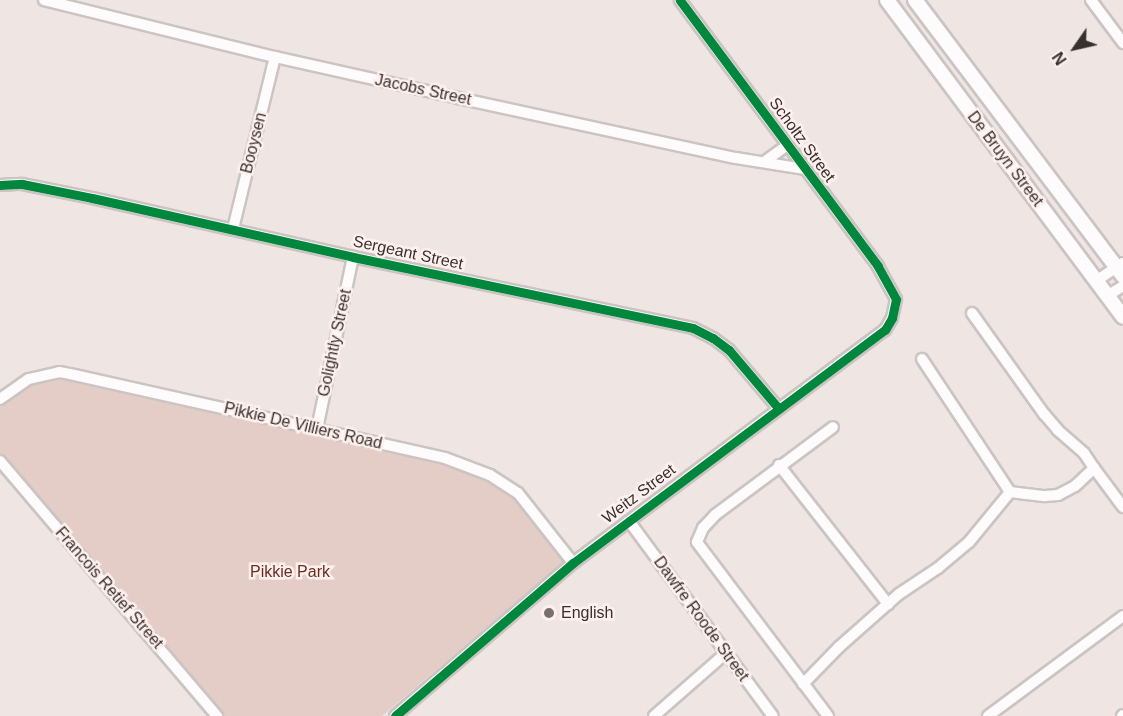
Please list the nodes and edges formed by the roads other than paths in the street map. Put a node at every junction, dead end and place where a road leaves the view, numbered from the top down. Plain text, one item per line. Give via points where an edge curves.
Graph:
1 (44, 0) edge
2 (680, 0) edge
3 (887, 0) edge
4 (915, 0) edge
5 (1091, 0) edge
6 (1123, 43) edge
7 (275, 57) junction
8 (976, 82) junction
9 (958, 95) junction
10 (787, 145) junction
11 (764, 162) junction
12 (805, 169) junction
13 (0, 185) edge
14 (233, 229) junction
15 (353, 257) junction
16 (1121, 265) edge
17 (1096, 281) junction
18 (1123, 286) edge
19 (1107, 296) junction
20 (896, 299) joint
21 (972, 313) dead end
22 (1123, 317) edge
23 (921, 359) dead end
24 (0, 399) edge
25 (779, 409) junction
26 (833, 427) dead end
27 (317, 429) junction
28 (0, 461) edge
29 (779, 465) junction
30 (1094, 468) junction
31 (1010, 492) junction
32 (1123, 507) edge
33 (629, 521) junction
34 (573, 563) junction
35 (888, 604) junction
36 (1123, 616) edge
37 (726, 653) junction
38 (803, 684) junction
39 (218, 716) edge
40 (395, 716) edge
41 (654, 716) edge
42 (773, 716) edge
43 (828, 716) edge
44 (988, 716) edge

1 - 7 street, Jacobs Street
2 - 10 street, Scholtz Street
3 - 9 street, De Bruyn Street
4 - 8 street, De Bruyn Street
5 - 6 street
7 - 11 street, Jacobs Street
7 - 14 street, Booysen
8 - 9 street
8 - 16 street, De Bruyn Street via 1103,251
9 - 17 street, De Bruyn Street
10 - 11 street
10 - 12 street, Scholtz Street
11 - 12 street, Jacobs Street
12 - 20 street, Scholtz Street via 878,266
13 - 14 street, Sergeant Street via 22,184
14 - 15 street, Sergeant Street
15 - 25 street, Sergeant Street via 693,328 729,350
15 - 27 street, Golightly Street
16 - 17 street
17 - 19 street, De Bruyn Street
18 - 19 street
19 - 22 street, De Bruyn Street
20 - 25 street, Weitz Street via 885,330
21 - 30 street via 1044,414
23 - 31 street
24 - 27 street, Pikkie De Villiers Road via 29,379 59,372
25 - 33 street, Weitz Street
26 - 29 street
27 - 34 street, Pikkie De Villiers Road via 445,458 490,475 518,493
28 - 39 street, Francois Retief Street
29 - 35 street
29 - 38 street via 715,515 697,542
30 - 31 street via 1058,495
30 - 32 street
31 - 35 street via 957,553
33 - 34 street, Weitz Street
33 - 37 street, Dawfre Roode Street
34 - 40 street, Weitz Street
35 - 38 street via 824,660
36 - 44 street
37 - 41 street
37 - 42 street, Dawfre Roode Street
38 - 43 street

